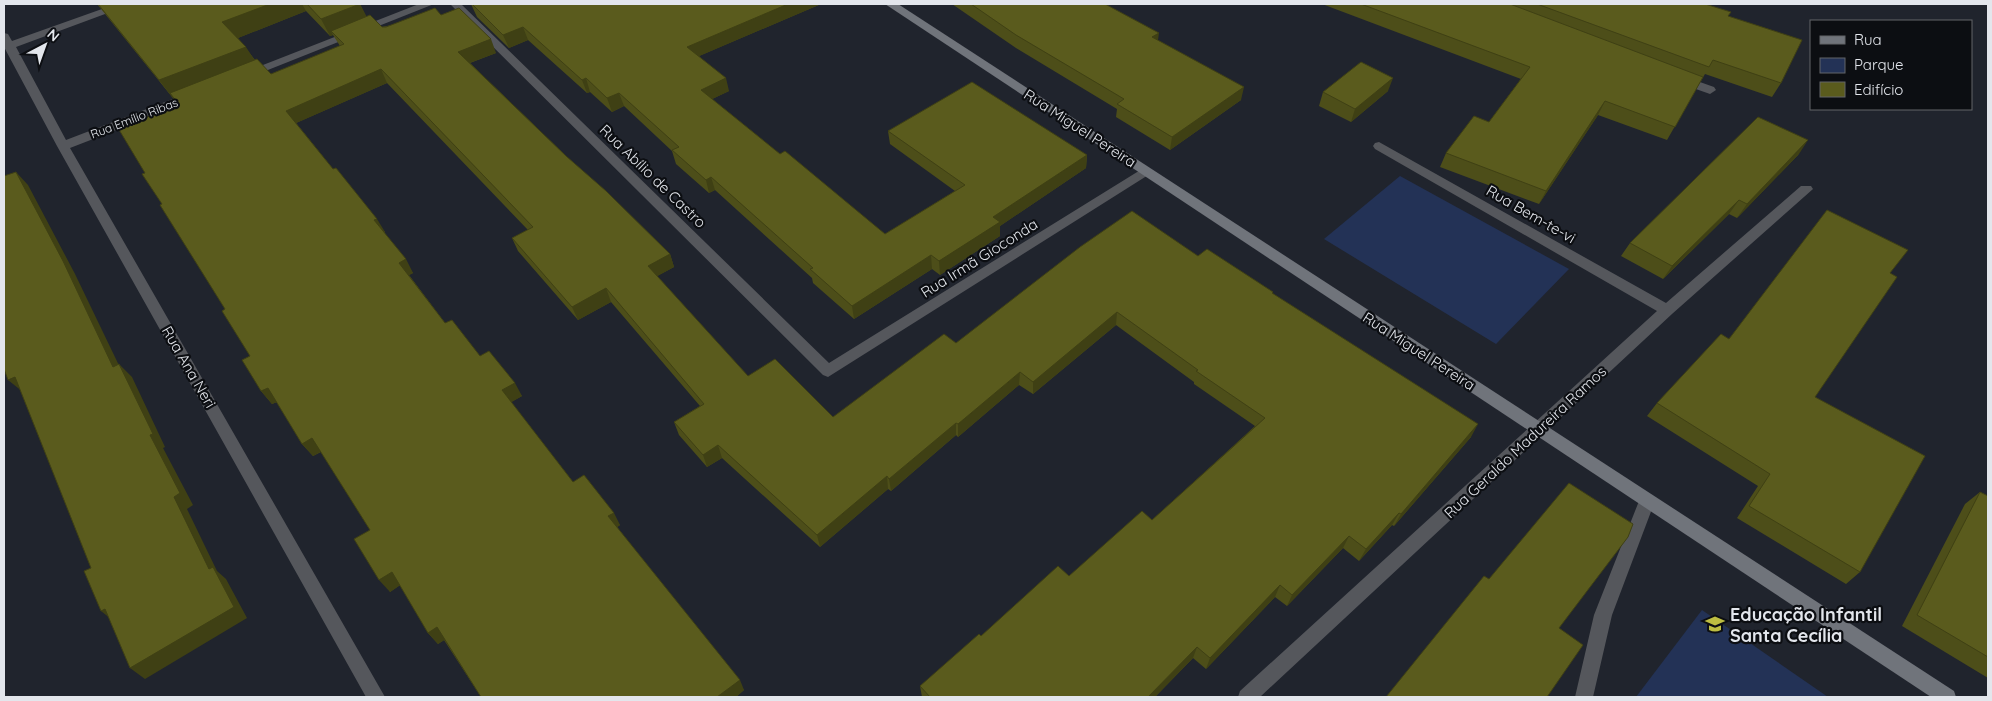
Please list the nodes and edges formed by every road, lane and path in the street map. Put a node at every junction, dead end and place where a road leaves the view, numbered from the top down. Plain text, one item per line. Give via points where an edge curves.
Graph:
1 (126, 4) edge
2 (428, 4) edge
3 (455, 4) edge
4 (890, 4) edge
5 (7, 41) edge
6 (1664, 73) edge
7 (236, 78) edge
8 (209, 89) edge
9 (1710, 90) dead end
10 (63, 146) junction
11 (1379, 146) dead end
12 (1147, 172) junction
13 (1806, 189) dead end
14 (1667, 310) junction
15 (828, 371) joint
16 (1538, 430) junction
17 (1647, 501) junction
18 (376, 697) edge
19 (1247, 697) edge
20 (1584, 697) edge
21 (1947, 697) edge

1 - 5 street
2 - 7 street
3 - 15 street, Rua Abílio de Castro
4 - 12 street, Rua Miguel Pereira
5 - 10 street, Rua Ana Neri
6 - 9 street
8 - 10 street, Rua Emílio Ribas
10 - 18 street, Rua Ana Neri
11 - 14 street, Rua Bem-te-vi
12 - 15 street, Rua Irmã Gioconda
12 - 16 street, Rua Miguel Pereira
13 - 14 street, Rua Geraldo Madureira Ramos
14 - 16 street, Rua Geraldo Madureira Ramos
16 - 17 street, Rua Miguel Pereira
16 - 19 street, Rua Geraldo Madureira Ramos
17 - 20 street via 1603,616
17 - 21 street, Rua Miguel Pereira

